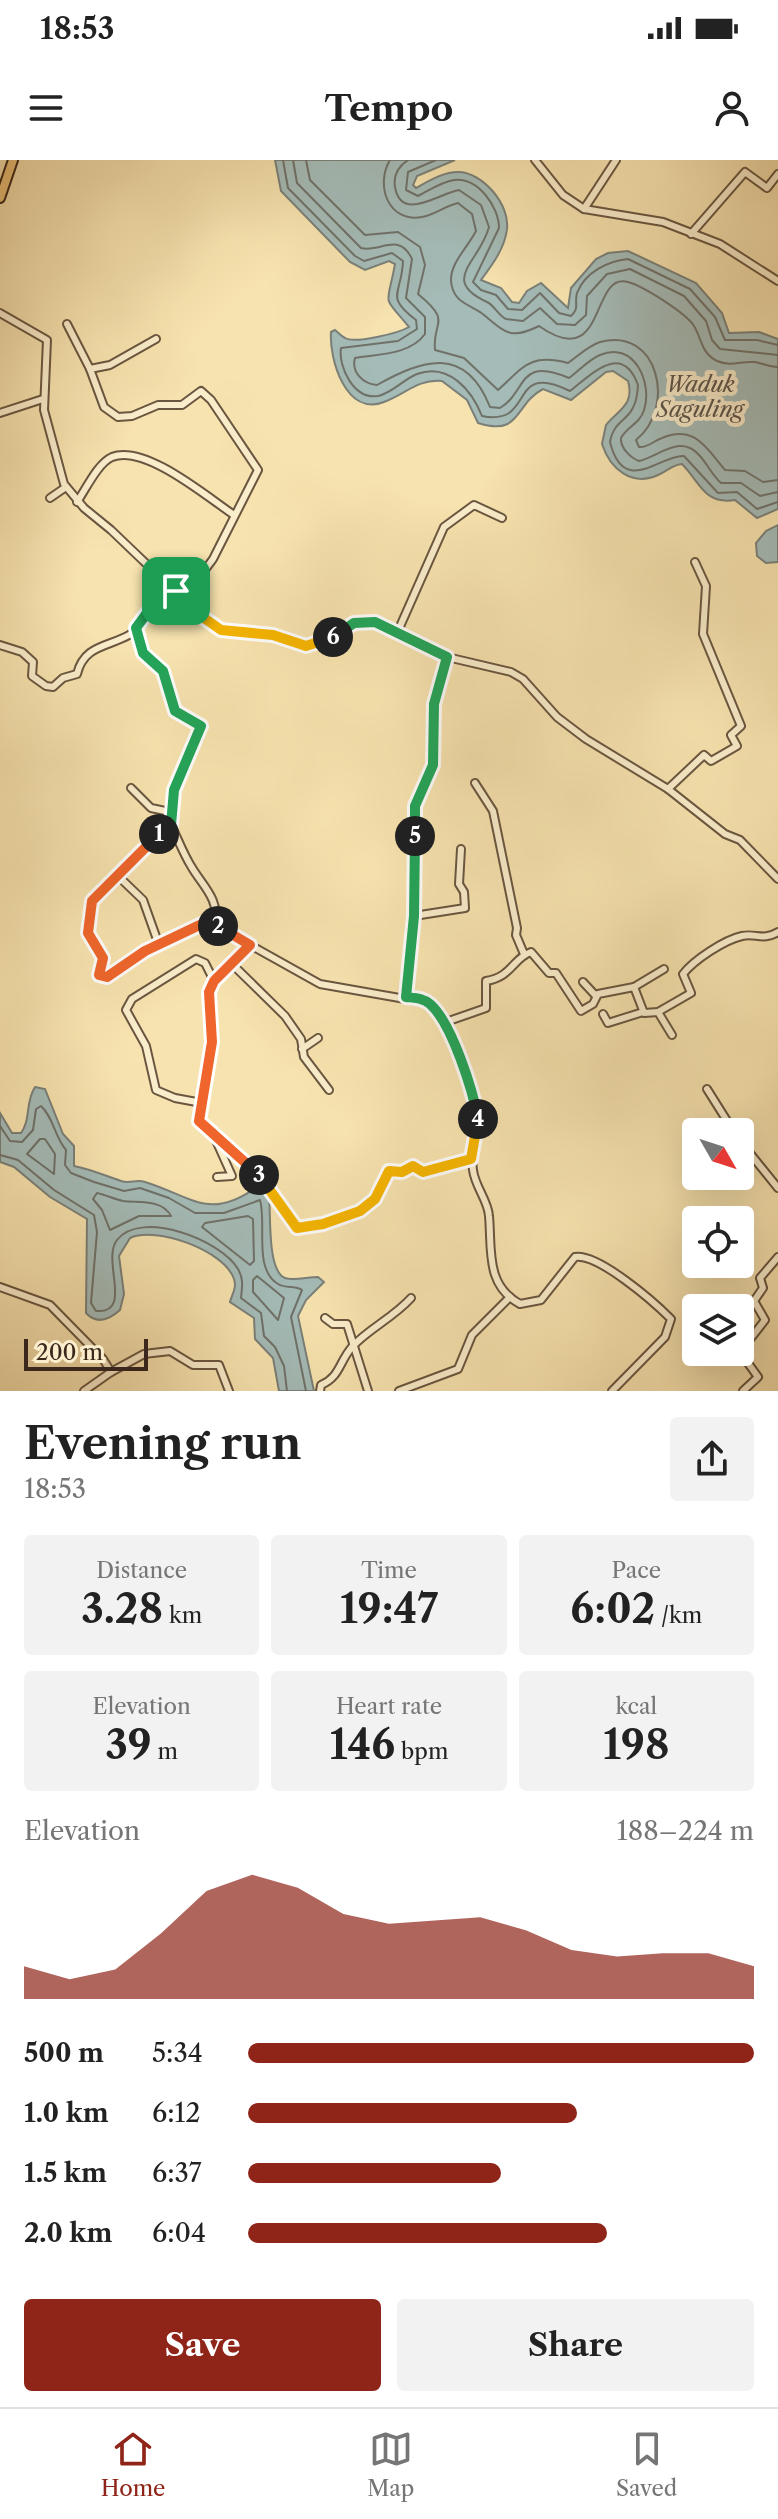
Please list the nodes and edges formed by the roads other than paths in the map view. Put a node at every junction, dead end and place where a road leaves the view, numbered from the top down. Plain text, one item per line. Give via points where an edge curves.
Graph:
1 (13, 160) edge
2 (535, 160) edge
3 (616, 160) edge
4 (778, 174) edge
5 (0, 198) edge
6 (584, 209) junction
7 (691, 234) junction
8 (778, 281) edge
9 (0, 313) edge
10 (67, 324) dead end
11 (156, 339) dead end
12 (90, 369) junction
13 (43, 399) junction
14 (0, 413) edge
15 (66, 487) junction
16 (50, 498) dead end
17 (77, 502) junction
18 (234, 515) junction
19 (502, 518) dead end
20 (695, 562) dead end
21 (168, 584) junction
22 (176, 591) junction
23 (136, 628) junction
24 (398, 631) junction
25 (0, 645) edge
26 (447, 657) junction
27 (475, 783) dead end
28 (131, 788) dead end
29 (668, 789) junction
30 (170, 812) junction
31 (171, 825) junction
32 (461, 849) dead end
33 (117, 875) junction
34 (778, 879) edge
35 (414, 916) junction
36 (214, 923) junction
37 (778, 932) edge
38 (159, 945) junction
39 (250, 945) junction
40 (524, 954) junction
41 (233, 965) junction
42 (664, 969) dead end
43 (214, 981) junction
44 (583, 982) dead end
45 (634, 987) junction
46 (596, 996) junction
47 (406, 997) junction
48 (643, 1012) junction
49 (658, 1012) junction
50 (603, 1014) dead end
51 (443, 1023) junction
52 (672, 1035) dead end
53 (318, 1038) dead end
54 (302, 1049) junction
55 (707, 1089) dead end
56 (329, 1090) dead end
57 (202, 1103) junction
58 (725, 1118) edge
59 (213, 1134) junction
60 (754, 1158) edge
61 (471, 1159) junction
62 (217, 1177) dead end
63 (778, 1188) edge
64 (778, 1257) edge
65 (0, 1287) edge
66 (510, 1297) junction
67 (411, 1298) dead end
68 (754, 1301) edge
69 (754, 1301) edge
70 (325, 1318) dead end
71 (754, 1334) edge
72 (355, 1344) junction
73 (750, 1366) edge
74 (111, 1372) junction
75 (84, 1391) edge
76 (229, 1391) edge
77 (320, 1391) edge
78 (368, 1391) edge
79 (399, 1391) edge
80 (612, 1391) edge
81 (743, 1391) edge

1 - 5 main road
2 - 6 street via 563,195
3 - 6 street
4 - 7 street via 767,188 745,172
6 - 7 street via 651,219
7 - 8 street via 720,244
9 - 13 street via 47,340
10 - 12 street
11 - 12 street via 110,365
12 - 18 street via 104,407 118,417 158,405 182,405 199,391 207,395 258,467
13 - 14 street
13 - 15 street
15 - 16 street
15 - 17 street
17 - 18 street via 105,463 127,455 155,464
17 - 21 street
18 - 22 street via 203,574 186,592
19 - 24 street via 474,505 446,523
20 - 29 street via 706,583 703,634 741,726 731,735 737,746 711,761 704,755
21 - 22 street
21 - 23 street
22 - 24 street via 205,620 232,633 273,635 310,646 360,621
23 - 25 street via 99,645 82,661 77,675 53,687 32,676 29,656
23 - 30 street via 143,653 163,671 175,711 201,726
24 - 26 street
26 - 29 street via 517,675 586,739
26 - 35 street via 434,704 433,765 415,806
27 - 40 street via 493,811
28 - 30 street via 151,808
29 - 34 street via 740,840
30 - 31 street
31 - 33 street
31 - 36 street via 211,896
32 - 35 street via 459,884 465,908
33 - 38 street via 143,900
33 - 38 street via 92,903 88,933 103,958 99,975 107,977
35 - 47 street
36 - 38 street
36 - 39 street
37 - 49 street via 765,939 740,936 694,964 683,973 691,993
39 - 41 street
39 - 47 street via 320,984
40 - 46 street via 533,953 548,972 556,973 581,1011
40 - 51 street via 506,975 486,981 487,1007
41 - 43 street
41 - 54 street via 285,1016
42 - 45 street
43 - 57 street
43 - 57 street via 205,963 196,959 132,999 126,1010 146,1046 156,1090
44 - 46 street
45 - 46 street
45 - 48 street
47 - 51 street via 428,1003
48 - 49 street
48 - 50 street via 608,1023
49 - 52 street
51 - 61 street via 477,1112
53 - 54 street
54 - 56 street
55 - 58 street
57 - 59 street via 199,1121
59 - 61 street via 257,1173 301,1229 368,1206 389,1171 413,1166 423,1172
59 - 62 street via 232,1175
60 - 63 street
61 - 66 street via 476,1188 488,1211 492,1270
64 - 69 street via 760,1278 763,1288
65 - 74 street via 50,1305
66 - 79 street via 472,1335 458,1369
66 - 80 street via 520,1304 541,1300 575,1257 584,1256 604,1265 670,1317 665,1337
67 - 72 street
68 - 71 street via 765,1319
70 - 72 street via 346,1323
72 - 77 street via 336,1378 321,1385
72 - 78 street
73 - 81 street via 758,1377
74 - 75 street
74 - 76 street via 144,1354 170,1351 193,1365 219,1365

